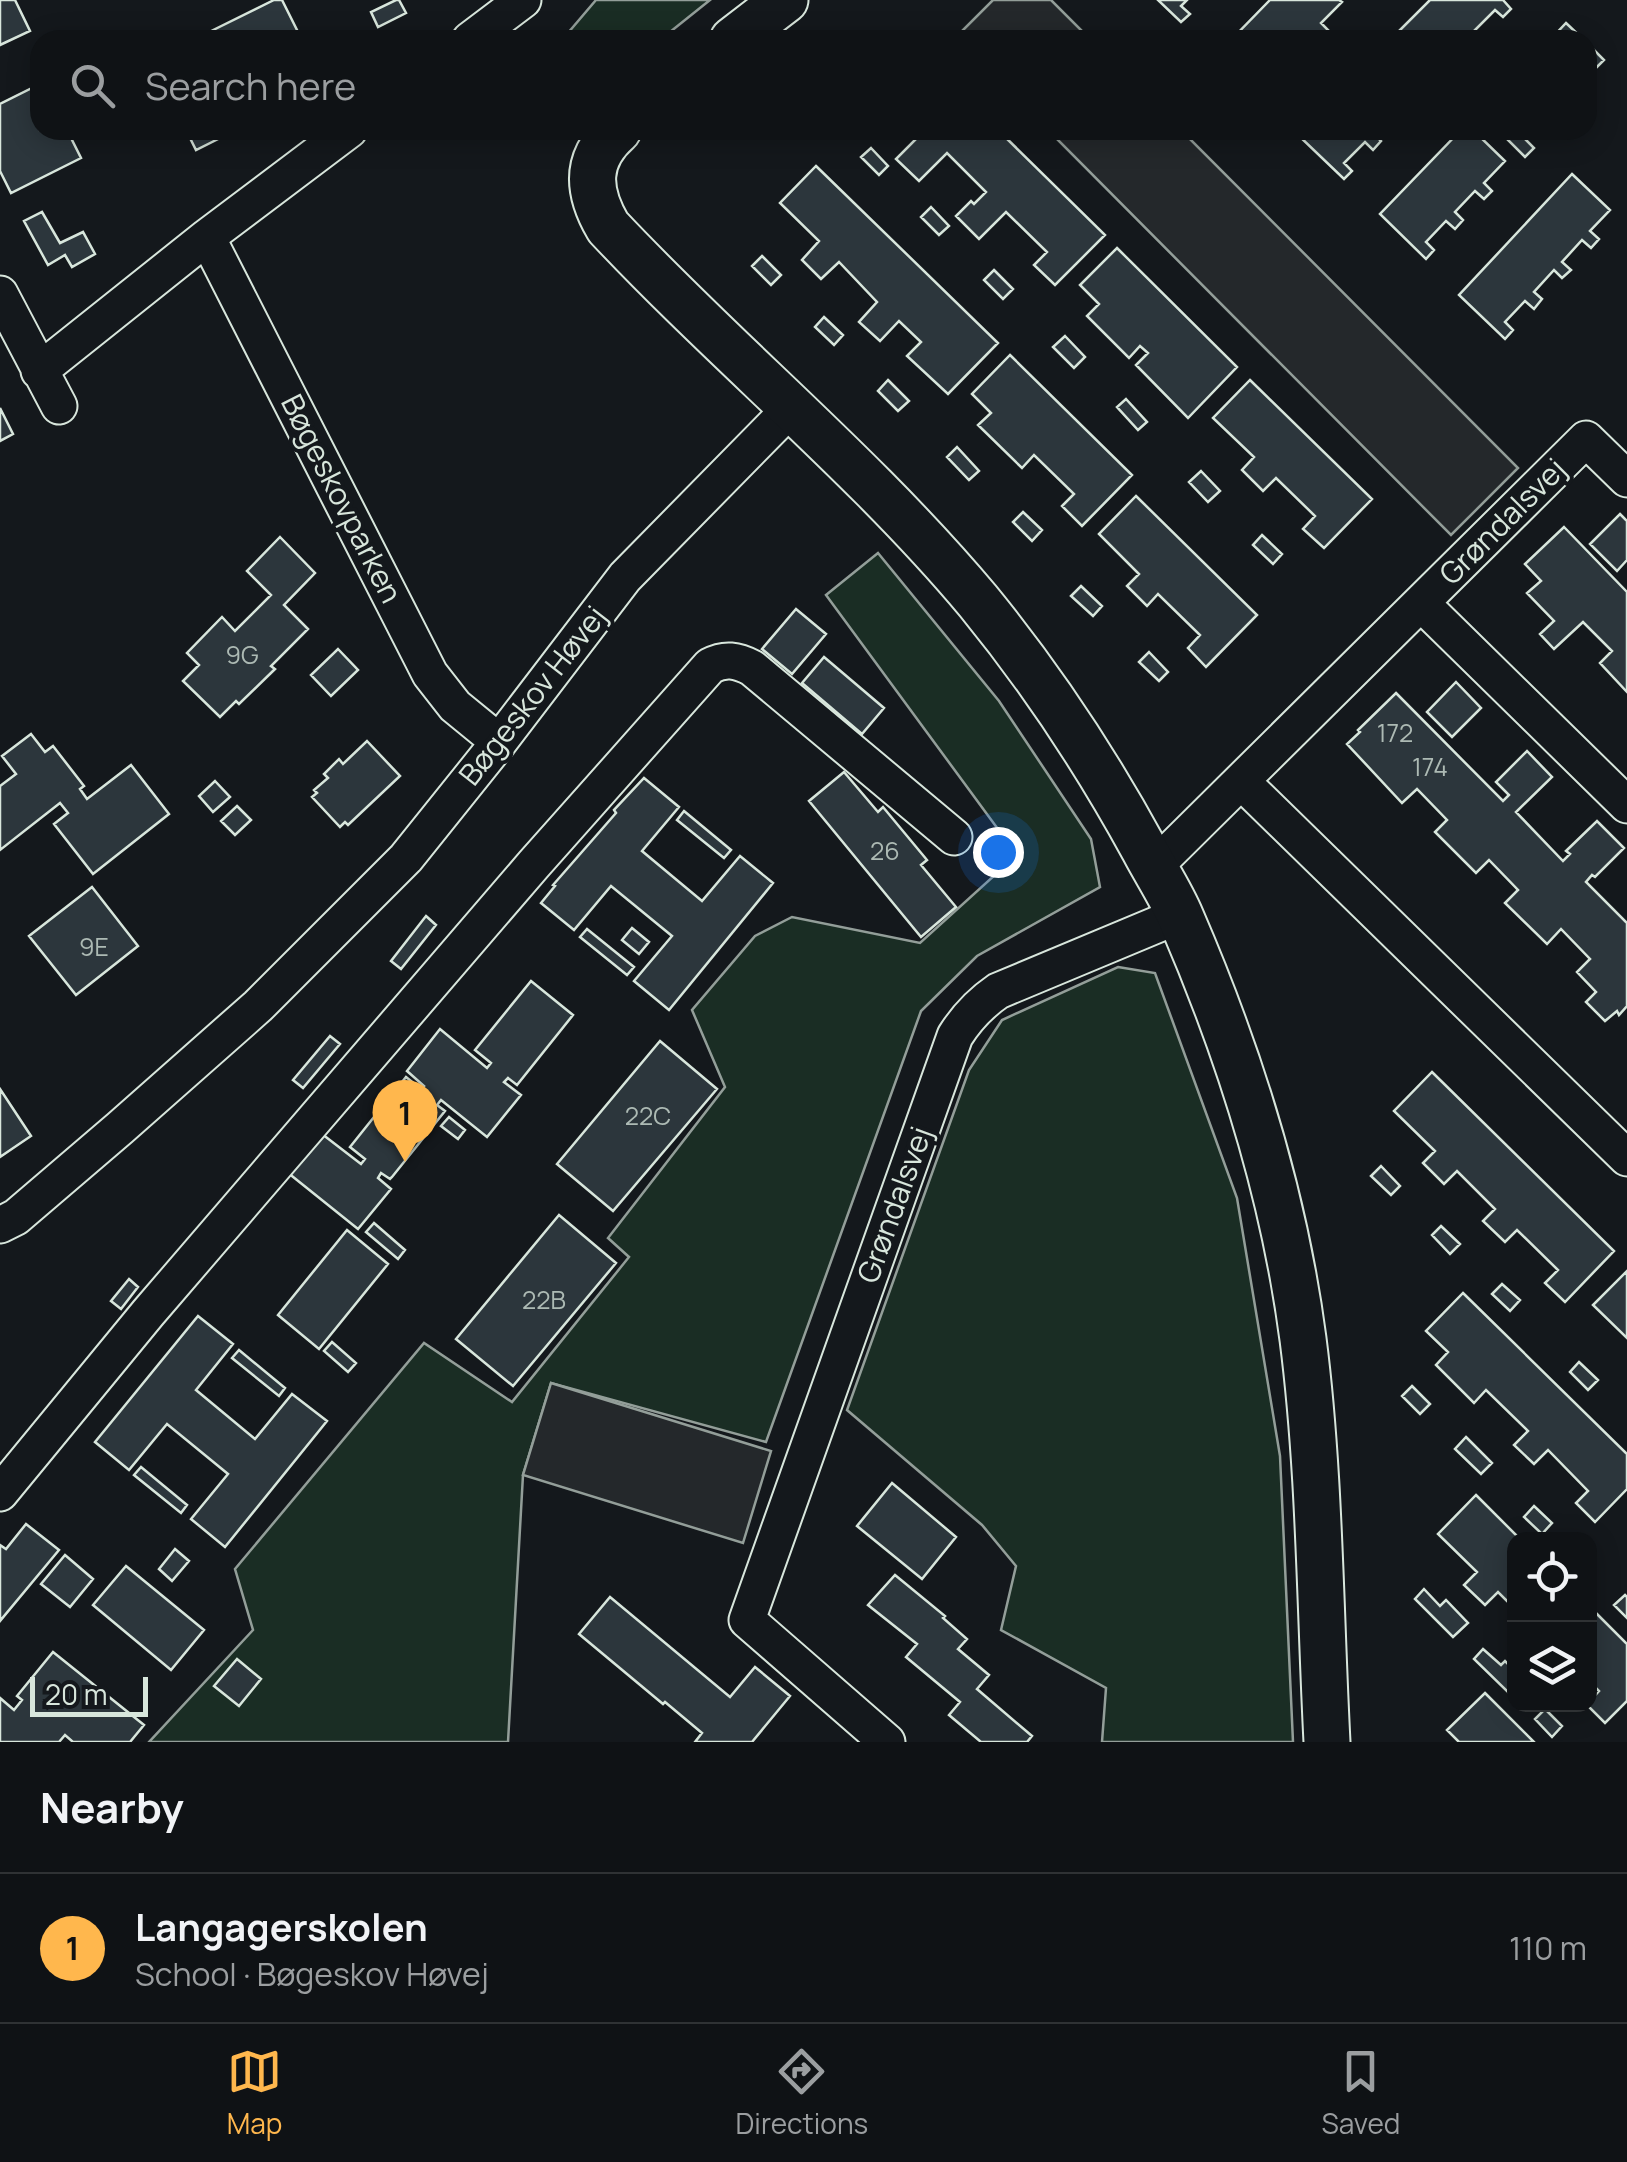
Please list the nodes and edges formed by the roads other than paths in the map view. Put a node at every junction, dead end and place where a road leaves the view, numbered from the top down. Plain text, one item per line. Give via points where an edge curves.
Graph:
1 (524, 0) edge
2 (785, 0) edge
3 (484, 30) edge
4 (746, 30) edge
5 (336, 140) edge
6 (608, 140) edge
7 (207, 236) junction
8 (0, 294) edge
9 (39, 371) junction
10 (59, 406) dead end
11 (792, 406) junction
12 (1627, 478) edge
13 (1421, 602) junction
14 (499, 742) junction
15 (1241, 781) junction
16 (1627, 806) edge
17 (954, 836) dead end
18 (1154, 867) junction
19 (1180, 915) junction
20 (1627, 1158) edge
21 (0, 1225) edge
22 (7, 1468) edge
23 (887, 1742) edge
24 (1326, 1742) edge

1 - 3 street
2 - 4 street
5 - 7 street
6 - 11 street via 592,176 608,227
7 - 9 street
7 - 14 street, Bøgeskovparken via 430,674 455,706
8 - 9 street
9 - 10 street
11 - 14 street, Bøgeskov Høvej via 624,577
11 - 18 street via 978,601 1072,728
12 - 13 street, Grøndalsvej via 1586,439
13 - 15 street, Grøndalsvej
13 - 16 street, Grøndalsvej
14 - 21 street, Bøgeskov Høvej via 406,858 258,1006
15 - 18 street, Grøndalsvej
15 - 20 street
17 - 22 street via 752,668 736,660 710,666
18 - 19 street
19 - 23 street, Grøndalsvej via 998,991 966,1018 747,1620
19 - 24 street via 1242,1077 1288,1255 1315,1499

